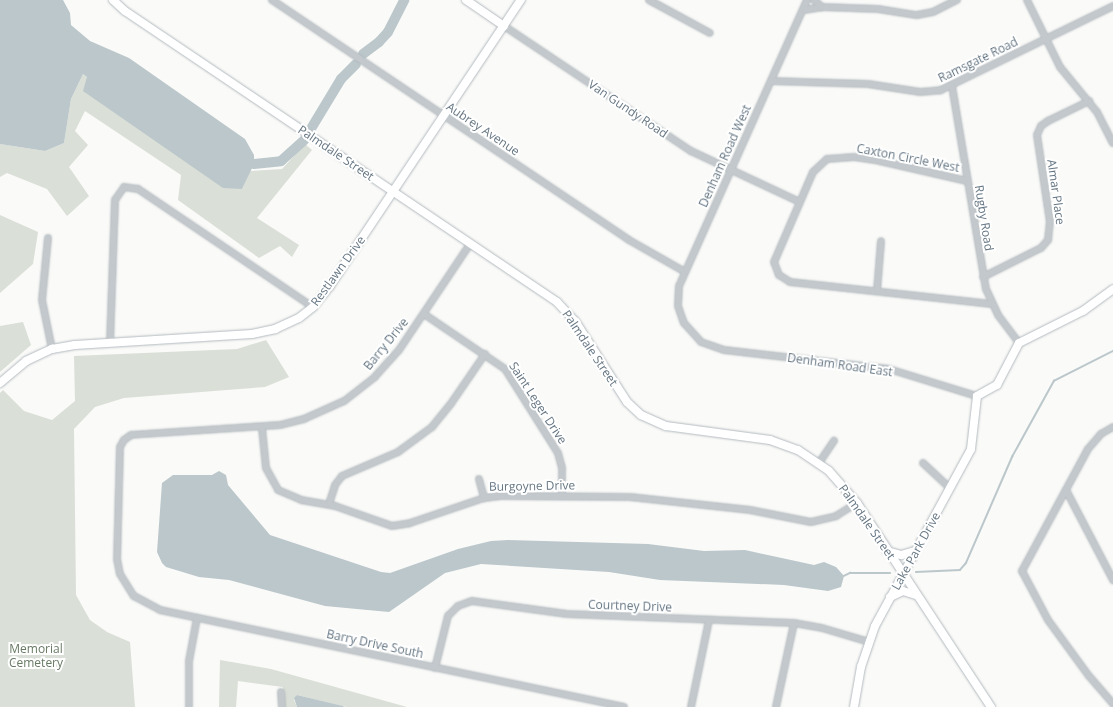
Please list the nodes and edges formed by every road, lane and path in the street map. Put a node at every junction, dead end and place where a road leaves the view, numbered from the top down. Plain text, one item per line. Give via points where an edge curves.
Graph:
1 (113, 0) edge
2 (272, 0) edge
3 (466, 0) edge
4 (521, 0) edge
5 (649, 0) edge
6 (807, 0) edge
7 (814, 0) edge
8 (957, 0) edge
9 (1027, 0) edge
10 (1113, 6) edge
11 (822, 7) junction
12 (804, 10) junction
13 (504, 26) junction
14 (710, 33) dead end
15 (1046, 38) junction
16 (771, 81) junction
17 (952, 86) junction
18 (1089, 101) junction
19 (443, 115) junction
20 (1113, 143) edge
21 (731, 170) junction
22 (967, 181) junction
23 (393, 191) junction
24 (800, 202) junction
25 (48, 238) dead end
26 (881, 241) dead end
27 (470, 244) junction
28 (685, 272) junction
29 (983, 277) junction
30 (1113, 289) edge
31 (877, 291) junction
32 (992, 304) junction
33 (313, 307) junction
34 (424, 314) junction
35 (681, 314) joint
36 (110, 343) junction
37 (1019, 343) junction
38 (52, 349) junction
39 (485, 354) junction
40 (0, 383) edge
41 (977, 396) junction
42 (1113, 427) edge
43 (262, 428) junction
44 (834, 440) dead end
45 (923, 462) dead end
46 (819, 463) junction
47 (479, 479) dead end
48 (950, 488) junction
49 (1066, 490) junction
50 (562, 496) junction
51 (484, 498) junction
52 (857, 503) junction
53 (329, 504) junction
54 (887, 551) junction
55 (915, 551) junction
56 (903, 574) junction
57 (1113, 580) edge
58 (128, 590) joint
59 (916, 595) junction
60 (890, 598) junction
61 (197, 618) junction
62 (710, 620) junction
63 (794, 624) junction
64 (869, 642) junction
65 (435, 668) junction
66 (281, 692) dead end
67 (1113, 704) edge
68 (189, 707) edge
69 (282, 707) edge
70 (624, 707) edge
71 (691, 707) edge
72 (776, 707) edge
73 (854, 707) edge
74 (991, 707) edge

1 - 23 street, Palmdale Street via 125,11
2 - 19 street, Aubrey Avenue
3 - 13 street, Van Gundy Road
4 - 13 street, Restlawn Drive
5 - 14 street
6 - 12 street, Denham Road West
7 - 11 street
8 - 11 street via 933,12 917,15 878,9
9 - 15 street
10 - 15 street, Ramsgate Road
11 - 12 street
12 - 16 street, Denham Road West
13 - 19 street, Restlawn Drive
13 - 21 street, Van Gundy Road via 691,151
15 - 17 street, Ramsgate Road
15 - 18 street via 1062,70
16 - 17 street, Ramsgate Road via 868,84 920,92
16 - 21 street, Denham Road West
17 - 22 street, Rugby Road
18 - 20 street
18 - 29 street, Almar Place via 1048,121 1041,126 1037,135 1050,222 1048,240 1041,248
19 - 23 street, Restlawn Drive
19 - 28 street, Aubrey Avenue via 629,240
21 - 24 street, Van Gundy Road
21 - 28 street, Denham Road West
22 - 24 street, Caxton Circle West via 875,160 833,158 818,166
22 - 29 street, Rugby Road
23 - 27 street, Palmdale Street
23 - 33 street, Restlawn Drive via 330,286
24 - 31 street, Caxton Circle West via 776,255 775,270 790,282
25 - 38 street via 42,300
26 - 31 street
27 - 34 street, Barry Drive
27 - 46 street, Palmdale Street via 564,308 621,393 641,415 675,428 770,440 798,450
28 - 35 street, Denham Road West via 678,296
29 - 32 street, Rugby Road
30 - 37 street via 1078,314
31 - 32 street
32 - 37 street, Rugby Road via 1010,334
33 - 36 street, Restlawn Drive via 299,318 263,332
33 - 36 street via 138,189 124,187 115,200
34 - 39 street, Saint Leger Drive
34 - 43 street, Barry Drive via 384,368 353,395 304,419
35 - 41 street, Denham Road East via 695,337 708,346 889,370
36 - 38 street, Restlawn Drive
37 - 41 street via 997,385
38 - 40 street, Restlawn Drive via 26,361
39 - 50 street, Saint Leger Drive via 505,369 558,453 562,468
39 - 53 street via 432,427 398,452 342,476 334,485
41 - 48 street, Lake Park Drive via 971,449
42 - 49 street via 1094,441
43 - 53 street, Burgoyne Drive via 266,468 275,487 286,495 301,500
43 - 58 street, Barry Drive via 131,435 124,440 120,447 117,559 120,574
44 - 46 street
45 - 48 street
46 - 52 street, Palmdale Street
47 - 51 street
48 - 55 street, Lake Park Drive
49 - 57 street
49 - 67 street via 1022,571 1048,620
50 - 51 street, Burgoyne Drive
50 - 52 street, Burgoyne Drive via 630,497 750,510 811,522 836,516
51 - 53 street, Burgoyne Drive via 399,526 383,524
52 - 54 street, Palmdale Street
54 - 55 street via 901,555
54 - 56 street, Palmdale Street
55 - 56 street, Lake Park Drive
56 - 59 street, Palmdale Street
56 - 60 street, Lake Park Drive
58 - 61 street, Barry Drive South via 148,606
59 - 60 street via 903,591
59 - 74 street, Palmdale Street
60 - 64 street, Lake Park Drive
61 - 65 street, Barry Drive South
61 - 68 street via 189,660
62 - 63 street, Courtney Drive
62 - 65 street, Courtney Drive via 567,614 472,601 458,606 448,616
62 - 71 street
63 - 64 street, Courtney Drive via 822,628
63 - 72 street
64 - 73 street, Lake Park Drive
65 - 70 street, Barry Drive South
66 - 69 street

